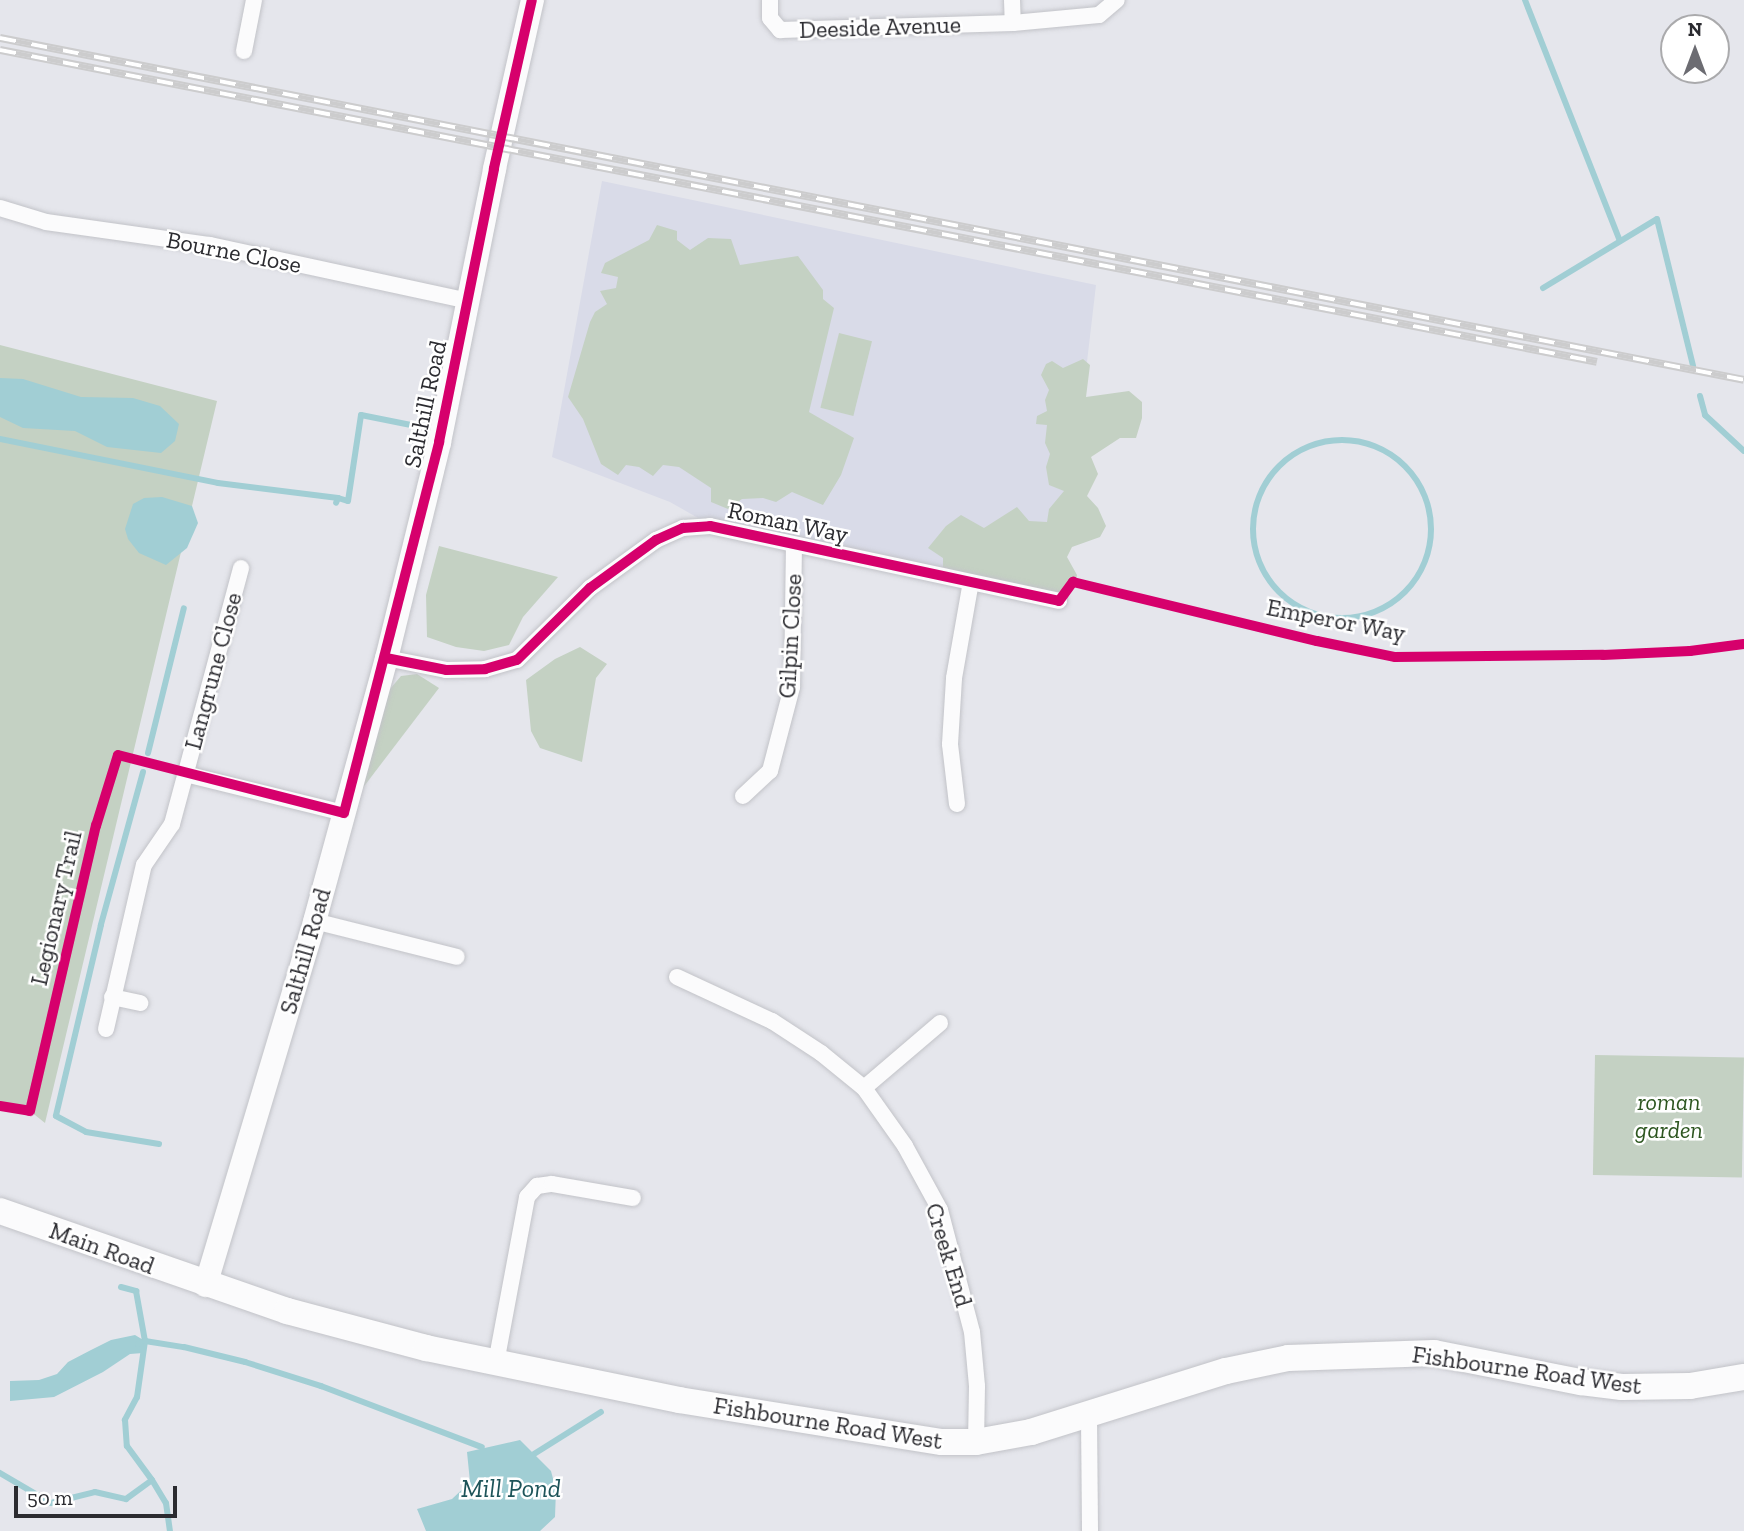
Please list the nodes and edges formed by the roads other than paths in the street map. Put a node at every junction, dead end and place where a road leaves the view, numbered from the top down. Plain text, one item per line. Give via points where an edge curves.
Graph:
1 (254, 0) edge
2 (533, 0) edge
3 (770, 0) edge
4 (1012, 0) edge
5 (1116, 0) edge
6 (1013, 23) junction
7 (244, 51) dead end
8 (0, 208) edge
9 (468, 301) junction
10 (794, 545) junction
11 (242, 568) dead end
12 (971, 582) junction
13 (1059, 600) dead end
14 (386, 658) junction
15 (185, 774) junction
16 (743, 796) dead end
17 (957, 803) dead end
18 (344, 813) junction
19 (314, 921) junction
20 (457, 957) dead end
21 (677, 977) dead end
22 (112, 998) junction
23 (140, 1003) dead end
24 (940, 1023) dead end
25 (106, 1029) dead end
26 (864, 1088) junction
27 (633, 1198) dead end
28 (0, 1211) edge
29 (205, 1284) junction
30 (496, 1363) junction
31 (1744, 1377) edge
32 (1089, 1416) junction
33 (976, 1442) junction
34 (1090, 1531) edge

1 - 7 street
2 - 9 street, Salthill Road
3 - 6 street, Deeside Avenue via 770,18 780,30
4 - 6 street
5 - 6 street, Deeside Avenue via 1099,15
8 - 9 street, Bourne Close via 46,222 210,245
9 - 14 street, Salthill Road
10 - 12 street, Roman Way
10 - 14 street, Roman Way via 710,526 683,528 656,540 590,587 517,660 485,669 446,670
10 - 16 street, Gilpin Close via 792,687 770,771
11 - 15 street, Langrune Close
12 - 13 street, Roman Way
12 - 17 street via 954,678 950,744
14 - 18 street, Salthill Road
15 - 18 street, Langrune Close
15 - 22 street, Langrune Close via 172,824 144,865
18 - 19 street, Salthill Road
19 - 20 street
19 - 29 street, Salthill Road
21 - 26 street, Creek End via 772,1021
22 - 23 street
22 - 25 street, Langrune Close
24 - 26 street
26 - 33 street, Creek End via 905,1146 940,1210 972,1332
27 - 30 street via 552,1184 537,1186 527,1197
28 - 29 main road, Main Road
29 - 30 main road, Fishbourne Road West via 287,1311
30 - 33 main road, Fishbourne Road West via 909,1438
31 - 32 main road, Fishbourne Road West via 1690,1386 1622,1387 1434,1353 1340,1354 1288,1358 1226,1371
32 - 33 main road, Fishbourne Road West
32 - 34 street

